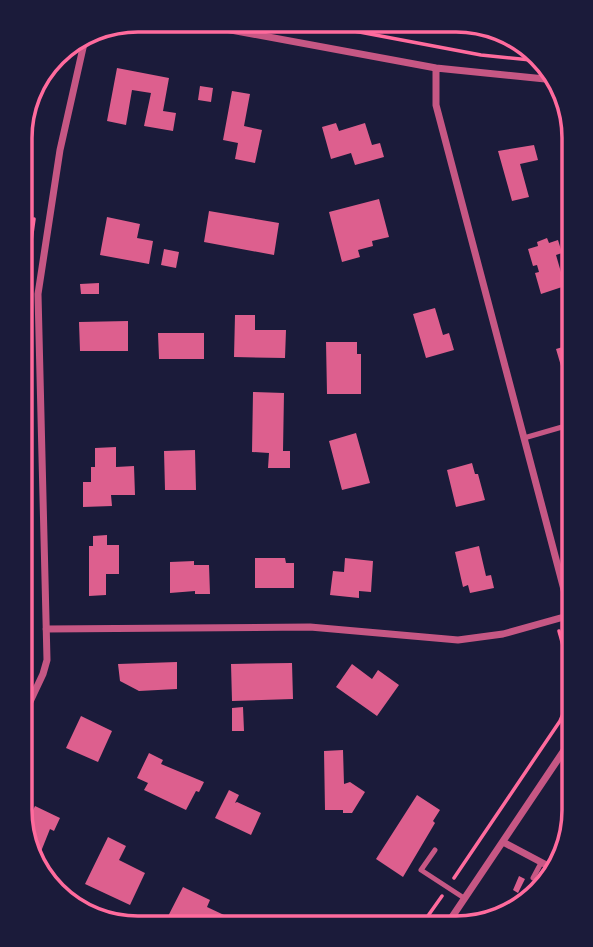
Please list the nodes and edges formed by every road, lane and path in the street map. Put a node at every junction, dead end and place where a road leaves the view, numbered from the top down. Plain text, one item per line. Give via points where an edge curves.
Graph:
1 (246, 32) edge
2 (359, 32) edge
3 (83, 47) edge
4 (527, 60) edge
5 (436, 68) junction
6 (543, 79) edge
7 (562, 427) edge
8 (524, 438) junction
9 (561, 579) edge
10 (561, 618) edge
11 (556, 619) junction
12 (46, 629) junction
13 (561, 638) edge
14 (31, 700) edge
15 (561, 721) edge
16 (561, 755) edge
17 (503, 842) junction
18 (435, 850) dead end
19 (541, 863) junction
20 (545, 865) edge
21 (533, 878) dead end
22 (447, 888) junction
23 (464, 898) junction
24 (428, 916) edge
25 (453, 916) edge

1 - 5 street
2 - 4 path
3 - 12 street via 60,150 38,294
5 - 6 street
5 - 8 street via 436,105
7 - 8 lane
8 - 9 street
10 - 11 street
11 - 12 street via 503,634 458,640 310,627
11 - 13 path
12 - 14 street via 47,660
15 - 22 path
16 - 17 street
17 - 19 street
17 - 23 street
18 - 22 lane via 421,870
19 - 20 street
19 - 21 lane
22 - 23 lane
22 - 24 path
23 - 25 street

